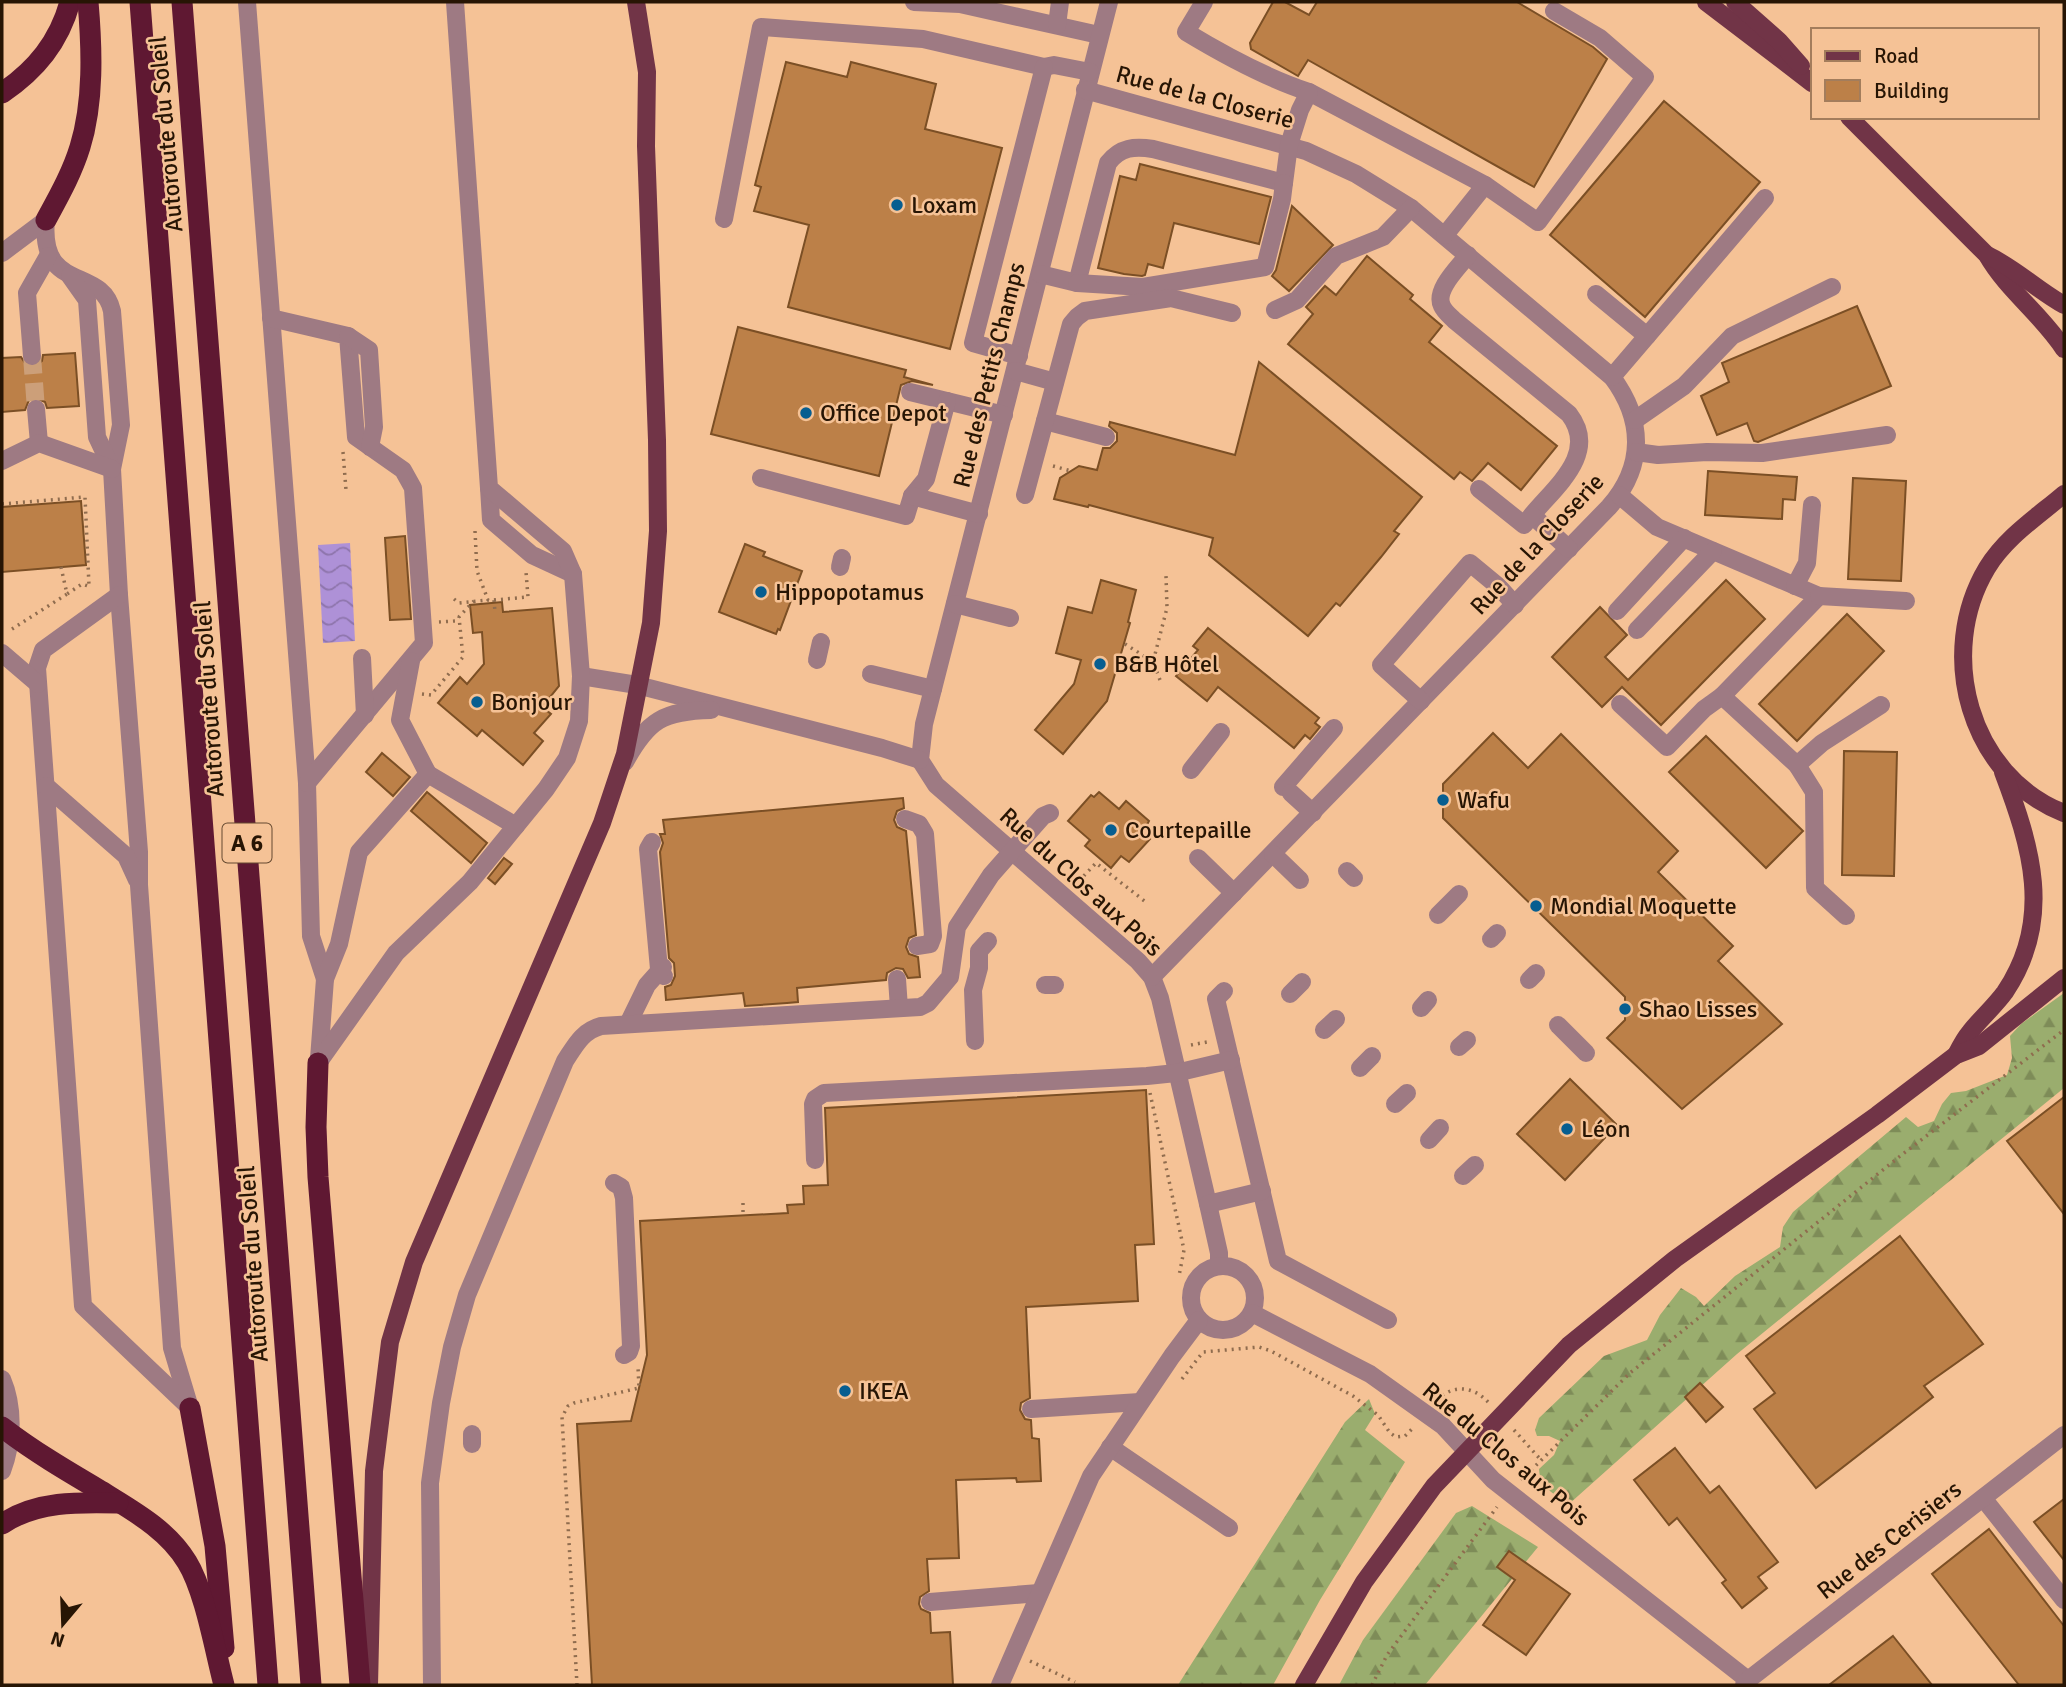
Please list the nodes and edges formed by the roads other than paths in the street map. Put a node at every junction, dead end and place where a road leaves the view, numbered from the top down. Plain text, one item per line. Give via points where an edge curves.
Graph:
1 (70, 2) edge
2 (88, 2) edge
3 (140, 2) edge
4 (182, 2) edge
5 (262, 2) edge
6 (455, 2) edge
7 (636, 2) edge
8 (914, 2) edge
9 (1060, 2) edge
10 (1109, 2) edge
11 (1204, 2) edge
12 (1706, 2) edge
13 (1735, 2) edge
14 (986, 6) edge
15 (248, 9) edge
16 (1026, 10) edge
17 (1554, 11) dead end
18 (1057, 25) junction
19 (1100, 35) junction
20 (1044, 66) junction
21 (1811, 80) edge
22 (1811, 80) edge
23 (1088, 81) junction
24 (1309, 92) junction
25 (2, 93) edge
26 (1851, 119) edge
27 (1289, 145) junction
28 (1284, 183) junction
29 (1485, 185) junction
30 (1765, 198) dead end
31 (1410, 208) junction
32 (724, 219) dead end
33 (46, 220) junction
34 (1445, 235) junction
35 (2, 253) edge
36 (1468, 255) junction
37 (1987, 255) junction
38 (48, 256) junction
39 (67, 272) junction
40 (1040, 274) junction
41 (1077, 284) junction
42 (1832, 287) dead end
43 (1596, 294) dead end
44 (2064, 305) edge
45 (1275, 310) dead end
46 (1232, 313) dead end
47 (271, 318) junction
48 (1647, 336) junction
49 (2064, 349) edge
50 (32, 356) tunnel mouth
51 (1017, 363) junction
52 (1612, 377) junction
53 (1055, 382) junction
54 (910, 392) dead end
55 (947, 401) junction
56 (36, 409) tunnel mouth
57 (1004, 415) junction
58 (1634, 420) junction
59 (1045, 421) junction
60 (1887, 435) dead end
61 (1106, 437) dead end
62 (39, 443) junction
63 (1636, 452) junction
64 (2, 461) edge
65 (112, 469) junction
66 (761, 478) dead end
67 (2064, 479) edge
68 (1479, 488) dead end
69 (1025, 495) dead end
70 (1619, 495) junction
71 (912, 496) junction
72 (2061, 497) edge
73 (1812, 505) dead end
74 (979, 514) junction
75 (1532, 514) junction
76 (1684, 538) junction
77 (1569, 549) junction
78 (1713, 551) junction
79 (1795, 586) junction
80 (119, 595) junction
81 (1819, 596) junction
82 (1906, 601) dead end
83 (955, 604) junction
84 (1515, 605) junction
85 (1617, 611) dead end
86 (1010, 618) dead end
87 (1637, 630) dead end
88 (821, 642) dead end
89 (2, 653) edge
90 (362, 658) dead end
91 (412, 660) junction
92 (817, 660) dead end
93 (871, 674) dead end
94 (581, 676) junction
95 (38, 684) junction
96 (637, 685) junction
97 (933, 690) junction
98 (1722, 696) junction
99 (1421, 701) junction
100 (1620, 704) dead end
101 (1881, 705) dead end
102 (729, 709) junction
103 (365, 715) junction
104 (1334, 728) dead end
105 (1221, 732) dead end
106 (920, 760) junction
107 (1797, 765) junction
108 (2001, 765) junction
109 (1191, 770) dead end
110 (620, 771) junction
111 (428, 774) junction
112 (307, 783) junction
113 (46, 786) junction
114 (1050, 813) dead end
115 (1313, 813) junction
116 (2064, 813) edge
117 (905, 819) dead end
118 (516, 827) junction
119 (652, 842) dead end
120 (1012, 852) junction
121 (1273, 854) junction
122 (1198, 858) dead end
123 (1300, 880) dead end
124 (139, 884) junction
125 (1234, 893) junction
126 (1459, 894) dead end
127 (1438, 915) dead end
128 (1846, 916) dead end
129 (988, 941) dead end
130 (917, 946) dead end
131 (1152, 977) junction
132 (2064, 978) edge
133 (325, 979) junction
134 (897, 979) dead end
135 (945, 985) junction
136 (977, 990) junction
137 (1224, 991) dead end
138 (899, 1008) junction
139 (628, 1024) junction
140 (1558, 1025) dead end
141 (975, 1041) dead end
142 (1232, 1053) junction
143 (1586, 1053) dead end
144 (1956, 1055) junction
145 (318, 1063) junction
146 (1176, 1073) junction
147 (815, 1160) dead end
148 (614, 1183) dead end
149 (1262, 1191) junction
150 (1208, 1204) junction
151 (1219, 1266) junction
152 (1252, 1313) junction
153 (1199, 1320) junction
154 (1388, 1320) dead end
155 (624, 1355) dead end
156 (2, 1379) edge
157 (1140, 1402) junction
158 (190, 1408) junction
159 (1031, 1409) dead end
160 (6, 1431) edge
161 (2064, 1435) edge
162 (1110, 1447) junction
163 (1466, 1450) junction
164 (2, 1471) edge
165 (1983, 1498) junction
166 (120, 1503) junction
167 (2, 1524) edge
168 (1229, 1528) dead end
169 (1039, 1593) junction
170 (2064, 1600) edge
171 (929, 1602) dead end
172 (1746, 1682) edge
173 (226, 1685) edge
174 (268, 1685) edge
175 (311, 1685) edge
176 (360, 1685) edge
177 (369, 1685) edge
178 (432, 1685) edge
179 (1000, 1685) edge
180 (1304, 1685) edge

1 - 25 highway via 46,54
2 - 33 highway via 90,67 81,145
3 - 174 highway, Autoroute du Soleil / A 6
4 - 175 highway, Autoroute du Soleil / A 6
5 - 15 street
6 - 94 street via 491,520 532,555 573,574
7 - 96 main road via 647,72 658,531 651,623
8 - 14 street
9 - 18 street
10 - 19 street, Rue des Petits Champs
11 - 24 street via 1186,32
12 - 21 main road
13 - 22 main road via 1779,41
14 - 16 street
15 - 47 street
16 - 18 street
17 - 29 street via 1600,38 1645,77 1538,222
18 - 19 street
19 - 23 street, Rue des Petits Champs
20 - 23 street, Rue de la Closerie via 1054,65
20 - 32 street, Rue de la Closerie via 923,39 761,27
20 - 51 street via 973,343
23 - 27 street, Rue de la Closerie
23 - 40 street, Rue des Petits Champs
24 - 27 street
24 - 29 street
26 - 37 main road
27 - 28 street
27 - 31 street, Rue de la Closerie via 1356,174
28 - 41 street via 1265,267 1143,287
28 - 41 street via 1136,146 1115,154 1108,163
29 - 34 street
30 - 48 street
31 - 34 street, Rue de la Closerie
31 - 45 street via 1383,237 1336,256 1297,300
33 - 35 street
33 - 38 street
34 - 36 street, Rue de la Closerie
36 - 52 street, Rue de la Closerie
36 - 75 street via 1445,285 1441,305 1578,426 1578,454 1572,468
37 - 44 main road
37 - 49 main road via 1996,272 2052,330
38 - 39 street
38 - 50 street via 27,293
39 - 65 street via 87,300 97,438
39 - 65 street via 101,293 111,306 121,425
40 - 41 street
40 - 51 street, Rue des Petits Champs
42 - 58 street via 1732,336 1684,386
43 - 48 street
46 - 53 street via 1171,298 1085,312 1071,324
47 - 91 street via 348,336 356,437 403,470 414,488 424,643
47 - 112 street
48 - 52 street
51 - 53 street
51 - 57 street, Rue des Petits Champs
52 - 58 street, Rue de la Closerie
53 - 59 street
54 - 55 street
55 - 57 street
55 - 71 street via 926,479
56 - 62 street
57 - 74 street, Rue des Petits Champs
58 - 63 street, Rue de la Closerie
59 - 61 street
59 - 69 street
60 - 63 street via 1762,453
62 - 64 street
62 - 65 street
63 - 70 street, Rue de la Closerie
65 - 80 street
66 - 71 street via 906,516
67 - 72 main road
68 - 75 street via 1524,525
70 - 76 street via 1657,527
70 - 77 street, Rue de la Closerie
71 - 74 street
72 - 108 main road via 2000,550 1971,605 1964,631 1962,672 1970,704 1979,730
73 - 79 street via 1807,563
74 - 83 street, Rue des Petits Champs
75 - 77 street
76 - 78 street
76 - 85 street
77 - 84 street, Rue de la Closerie
78 - 79 street
78 - 87 street
79 - 81 street
80 - 95 street via 43,650
80 - 124 street
81 - 82 street
81 - 98 street
83 - 86 street
83 - 97 street, Rue des Petits Champs
84 - 99 street, Rue de la Closerie
84 - 99 street via 1470,563 1381,665
88 - 92 street
89 - 95 street
90 - 103 street
91 - 103 street
91 - 111 street via 400,720
93 - 97 street
94 - 96 street
94 - 118 street via 579,721 567,758
95 - 113 street
96 - 102 street
96 - 110 main road
97 - 106 street, Rue des Petits Champs
98 - 100 street via 1667,747
98 - 107 street
99 - 115 street, Rue de la Closerie
101 - 107 street
102 - 106 street
102 - 110 street via 666,716 640,734
103 - 112 street
104 - 115 street via 1287,790
105 - 109 street
106 - 120 street, Rue du Clos aux Pois via 936,785
107 - 128 street via 1814,792 1815,888
108 - 116 main road via 2026,790
108 - 144 main road via 2031,859 2035,894 2030,929 2006,990 1968,1033
110 - 177 main road via 603,823 414,1262 390,1342 374,1471
111 - 118 street
111 - 133 street via 359,852 339,944
112 - 133 street via 311,936
113 - 124 street via 126,856
113 - 158 street via 83,1306
114 - 120 street
115 - 121 street, Rue de la Closerie
117 - 130 street via 919,824 925,834 933,936 930,943
118 - 145 street via 470,881 396,953
119 - 139 street via 648,849 657,956 659,972 664,971 647,985
120 - 131 street, Rue du Clos aux Pois
120 - 135 street via 957,927
121 - 123 street
121 - 125 street, Rue de la Closerie
122 - 125 street
124 - 158 street via 172,1348
125 - 131 street, Rue de la Closerie
126 - 127 street
129 - 136 street via 979,951
131 - 146 street, Rue du Clos aux Pois
132 - 144 main road via 1979,1046
133 - 145 street
134 - 138 street
135 - 136 street via 958,983
135 - 138 street via 926,1005
136 - 141 street
137 - 142 street via 1216,999
138 - 139 street
139 - 178 street via 586,1031 468,1315 430,1483
140 - 143 street
142 - 146 street
142 - 149 street via 1261,1165
144 - 163 main road via 1675,1259 1569,1345
145 - 176 highway via 318,1177
146 - 147 street via 824,1093 813,1104
146 - 150 street, Rue du Clos aux Pois
148 - 155 street via 623,1194 621,1237 631,1346
149 - 150 street
149 - 154 street via 1274,1223 1278,1261 1299,1267
150 - 151 street, Rue du Clos aux Pois
151 - 152 street via 1247,1275 1255,1293
151 - 153 street via 1201,1274 1191,1291
152 - 153 street via 1227,1330
152 - 163 street, Rue du Clos aux Pois via 1370,1374 1443,1426
153 - 157 street
156 - 160 street via 9,1404
157 - 159 street
157 - 162 street
158 - 173 highway via 215,1546
160 - 164 street via 8,1454
160 - 166 highway
161 - 165 street, Rue des Cerisiers
162 - 168 street
162 - 169 street via 1091,1476
163 - 172 street, Rue du Clos aux Pois via 1493,1480
163 - 180 main road via 1364,1582
165 - 170 street
165 - 172 street, Rue des Cerisiers
166 - 167 highway via 62,1503 14,1516
166 - 173 highway via 173,1542 188,1563
169 - 171 street
169 - 179 street

